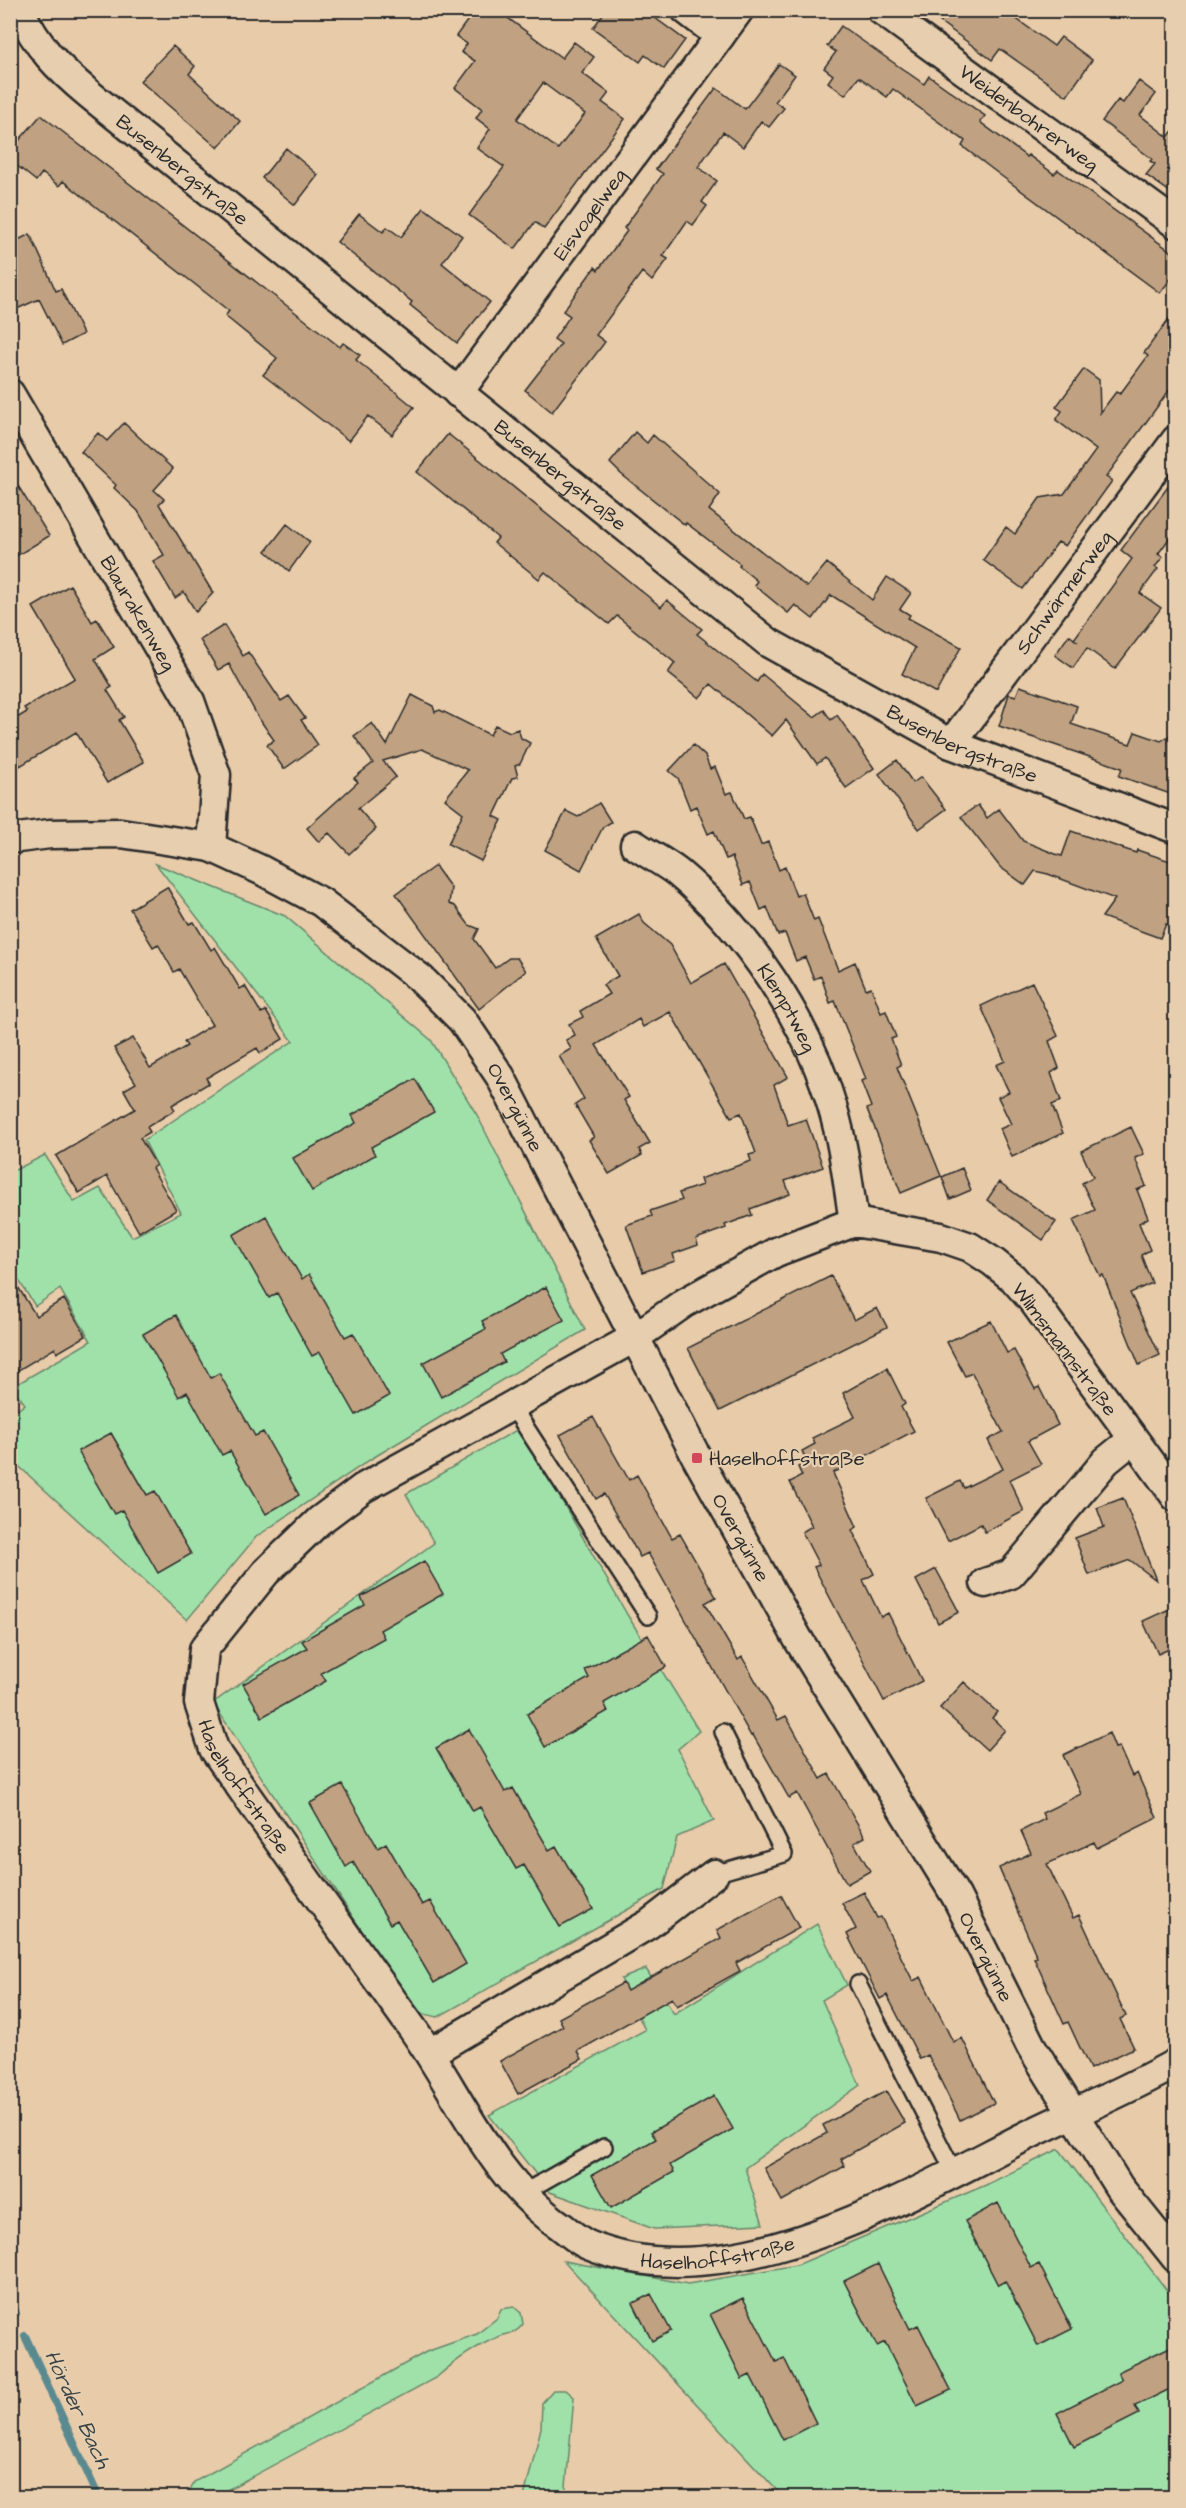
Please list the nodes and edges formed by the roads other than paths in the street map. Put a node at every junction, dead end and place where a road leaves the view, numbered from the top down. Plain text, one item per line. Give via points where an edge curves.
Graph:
1 (20, 10) edge
2 (686, 10) edge
3 (739, 10) edge
4 (881, 10) edge
5 (720, 36) junction
6 (1176, 224) edge
7 (458, 393) junction
8 (10, 394) edge
9 (1176, 440) edge
10 (951, 744) junction
11 (1176, 829) edge
12 (10, 839) edge
13 (635, 845) dead end
14 (211, 847) junction
15 (854, 1222) junction
16 (634, 1338) junction
17 (512, 1406) junction
18 (1132, 1440) junction
19 (1176, 1497) edge
20 (985, 1583) dead end
21 (648, 1616) dead end
22 (723, 1732) dead end
23 (714, 1874) joint
24 (858, 1984) dead end
25 (430, 2053) junction
26 (1176, 2063) edge
27 (1072, 2113) junction
28 (604, 2147) dead end
29 (954, 2172) junction
30 (523, 2193) junction
31 (1176, 2258) edge

1 - 7 street, Busenbergstraße via 33,39 56,66
2 - 5 street
3 - 5 street
4 - 6 street, Weidenbohrerweg
5 - 7 street, Eisvogelweg
7 - 10 street, Busenbergstraße via 769,643
8 - 14 street, Blaurakenweg via 190,701 216,775
9 - 10 street, Schwärmerweg
10 - 11 street, Busenbergstraße
12 - 14 street, Overgünne via 121,833
13 - 15 street, Klemptweg via 676,872 725,918 763,967 795,1022 816,1060 834,1110
14 - 16 street, Overgünne via 321,902 420,978 462,1020 500,1076
15 - 16 street via 776,1252 684,1303
15 - 18 street, Wilmsmannstraße via 948,1238 993,1262 1034,1302
16 - 17 street, Haselhoffstraße
16 - 27 street, Overgünne via 792,1629 956,1896 1031,2046
17 - 21 lane
17 - 25 street, Haselhoffstraße via 363,1488 319,1521 266,1572 204,1649 199,1703 214,1749
18 - 19 street, Wilmsmannstraße
18 - 20 street via 1106,1461 1011,1574
22 - 23 lane via 784,1854
23 - 25 street via 649,1924
24 - 29 lane
25 - 30 street, Haselhoffstraße via 490,2153
26 - 27 street
27 - 29 street, Haselhoffstraße
27 - 31 street, Overgünne via 1119,2187
28 - 30 lane
29 - 30 street, Haselhoffstraße via 864,2217 784,2245 733,2256 678,2261 630,2256 587,2244 537,2211

